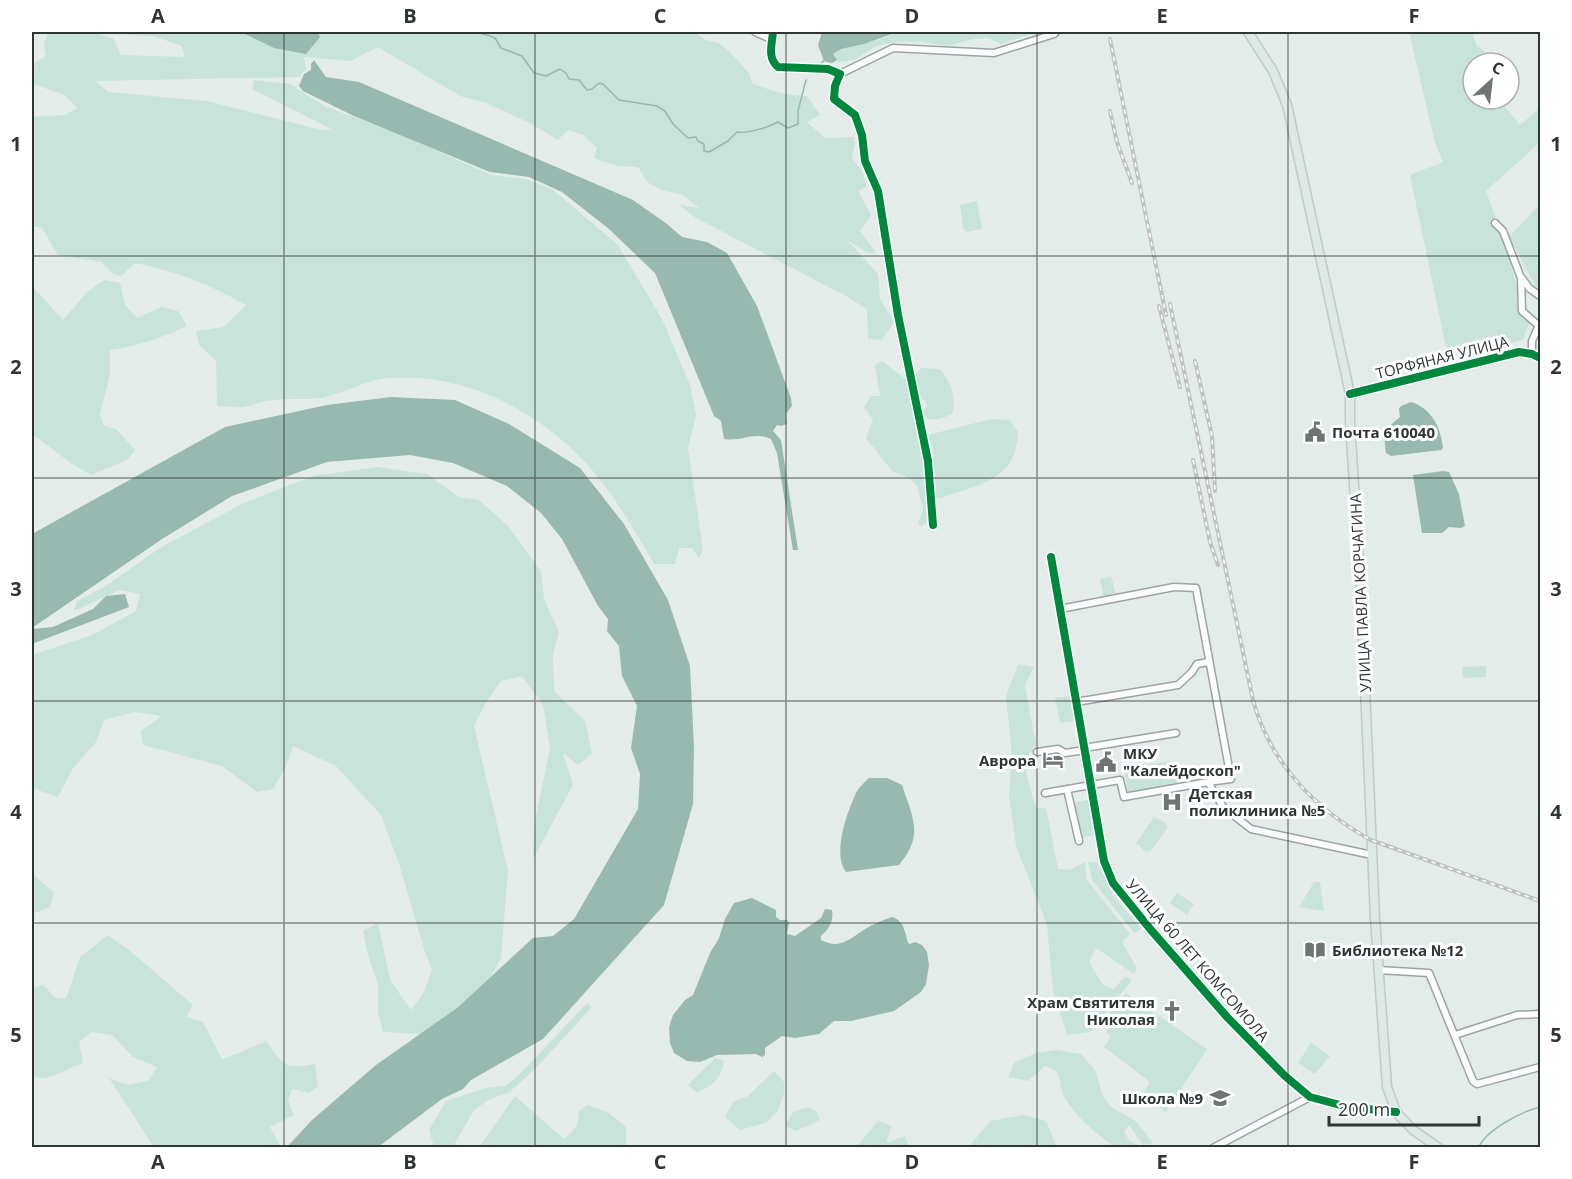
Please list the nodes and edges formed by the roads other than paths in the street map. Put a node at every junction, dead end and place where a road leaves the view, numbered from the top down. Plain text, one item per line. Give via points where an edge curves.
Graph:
1 (755, 32) edge
2 (773, 32) edge
3 (1056, 32) edge
4 (1248, 32) edge
5 (772, 40) junction
6 (840, 74) junction
7 (1495, 223) dead end
8 (1521, 278) junction
9 (1540, 296) edge
10 (1540, 323) edge
11 (1532, 354) junction
12 (1540, 358) edge
13 (1350, 394) junction
14 (933, 525) dead end
15 (1051, 557) dead end
16 (1060, 609) junction
17 (1209, 662) junction
18 (1076, 702) junction
19 (1176, 733) dead end
20 (1085, 749) junction
21 (1037, 752) dead end
22 (1208, 782) junction
23 (1090, 784) junction
24 (1067, 789) junction
25 (1045, 794) dead end
26 (1079, 841) dead end
27 (1372, 855) junction
28 (1378, 970) junction
29 (1540, 1014) edge
30 (1455, 1035) junction
31 (1540, 1067) edge
32 (1310, 1097) junction
33 (1396, 1112) junction
34 (1213, 1148) edge
35 (1439, 1148) edge

1 - 5 street
2 - 5 street
3 - 6 street via 994,53 893,48
4 - 13 main road, УЛИЦА ПАВЛА КОРЧАГИНА via 1273,71 1287,105
5 - 6 street via 772,61 778,67 828,69
6 - 14 street via 834,86 834,99 855,115 865,161 878,191 928,461
7 - 8 street via 1503,231
8 - 9 street
8 - 10 street via 1522,311
10 - 11 street via 1532,341
11 - 12 street, ТОРФЯНАЯ УЛИЦА
11 - 13 street, ТОРФЯНАЯ УЛИЦА via 1519,352 1464,364
13 - 27 main road, УЛИЦА ПАВЛА КОРЧАГИНА
15 - 16 street, УЛИЦА 60 ЛЕТ КОМСОМОЛА
16 - 17 street via 1196,588
16 - 18 street, УЛИЦА 60 ЛЕТ КОМСОМОЛА
17 - 18 street via 1197,664 1178,685
17 - 22 street via 1231,778
18 - 20 street, УЛИЦА 60 ЛЕТ КОМСОМОЛА
19 - 20 street
20 - 21 street
20 - 23 street, УЛИЦА 60 ЛЕТ КОМСОМОЛА
22 - 23 street via 1124,797 1120,780
22 - 27 street via 1223,807 1251,829
23 - 24 street
23 - 32 street, УЛИЦА 60 ЛЕТ КОМСОМОЛА via 1104,861 1113,883 1227,1017
24 - 25 street
24 - 26 street
27 - 28 main road, УЛИЦА ПАВЛА КОРЧАГИНА
28 - 30 street via 1429,973
28 - 33 main road, УЛИЦА ПАВЛА КОРЧАГИНА via 1387,1087
29 - 30 street via 1517,1015
30 - 31 street via 1477,1084
32 - 33 street, УЛИЦА 60 ЛЕТ КОМСОМОЛА via 1348,1107
32 - 34 street
33 - 35 main road, УЛИЦА ПАВЛА КОРЧАГИНА

